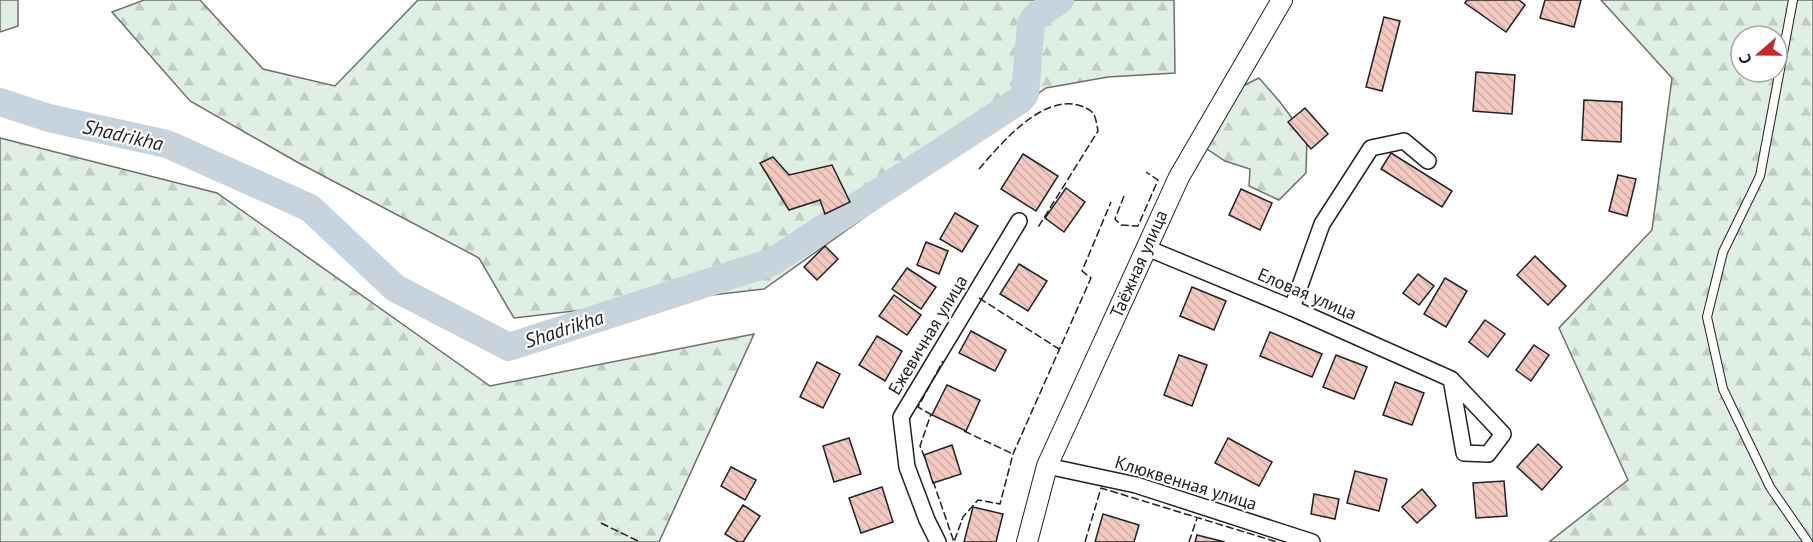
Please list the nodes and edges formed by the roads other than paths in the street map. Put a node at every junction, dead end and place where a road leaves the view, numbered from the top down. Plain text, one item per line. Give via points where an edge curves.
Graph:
1 (1282, 0) edge
2 (1793, 0) edge
3 (1428, 161) dead end
4 (1019, 221) dead end
5 (1147, 248) junction
6 (1292, 308) junction
7 (1450, 379) junction
8 (1047, 466) junction
9 (938, 542) edge
10 (1027, 542) edge
11 (1312, 542) edge
12 (1808, 542) edge

1 - 5 street, Таёжная улица via 1179,177
2 - 12 lane via 1760,176 1723,252 1707,317 1723,389 1770,487
3 - 6 street via 1404,141 1371,148 1322,224
4 - 9 street, Ежевичная улица via 902,417 906,467
5 - 6 street, Еловая улица
5 - 8 street, Таёжная улица
6 - 7 street, Еловая улица
7 - 7 street, Еловая улица via 1464,453 1488,454 1503,434
8 - 10 street, Таёжная улица
8 - 11 street, Клюквенная улица via 1136,485

